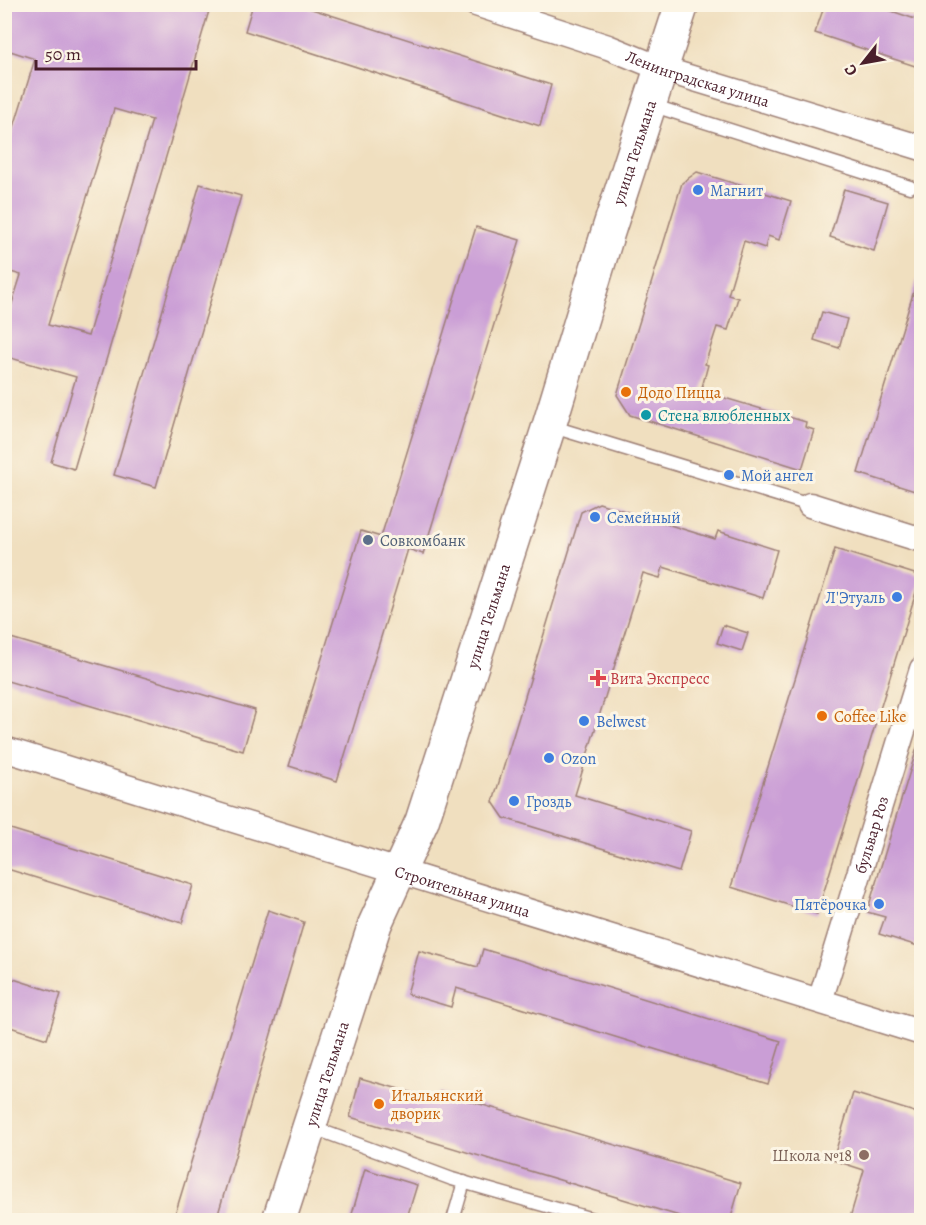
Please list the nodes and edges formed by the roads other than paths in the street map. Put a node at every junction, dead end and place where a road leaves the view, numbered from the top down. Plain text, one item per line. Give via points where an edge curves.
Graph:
1 (476, 4) edge
2 (682, 4) edge
3 (501, 8) edge
4 (662, 69) junction
5 (650, 104) junction
6 (921, 147) edge
7 (910, 187) dead end
8 (549, 426) junction
9 (810, 505) joint
10 (921, 540) edge
11 (921, 669) edge
12 (4, 749) edge
13 (399, 870) junction
14 (820, 1001) junction
15 (921, 1032) edge
16 (309, 1127) junction
17 (464, 1182) junction
18 (279, 1221) edge
19 (453, 1221) edge
20 (596, 1221) edge

1 - 3 street, Ленинградская улица
2 - 4 street, улица Тельмана
3 - 4 street, Ленинградская улица
4 - 5 street, улица Тельмана
4 - 6 street, Ленинградская улица
5 - 7 lane
5 - 8 street, улица Тельмана
8 - 9 lane
8 - 13 street, улица Тельмана via 422,821
9 - 10 street
11 - 14 street, бульвар Роз
12 - 13 street, Строительная улица
13 - 14 street, Строительная улица
13 - 16 street, улица Тельмана via 375,924
14 - 15 street, Строительная улица
16 - 17 lane
16 - 18 street, улица Тельмана
17 - 19 lane
17 - 20 lane

